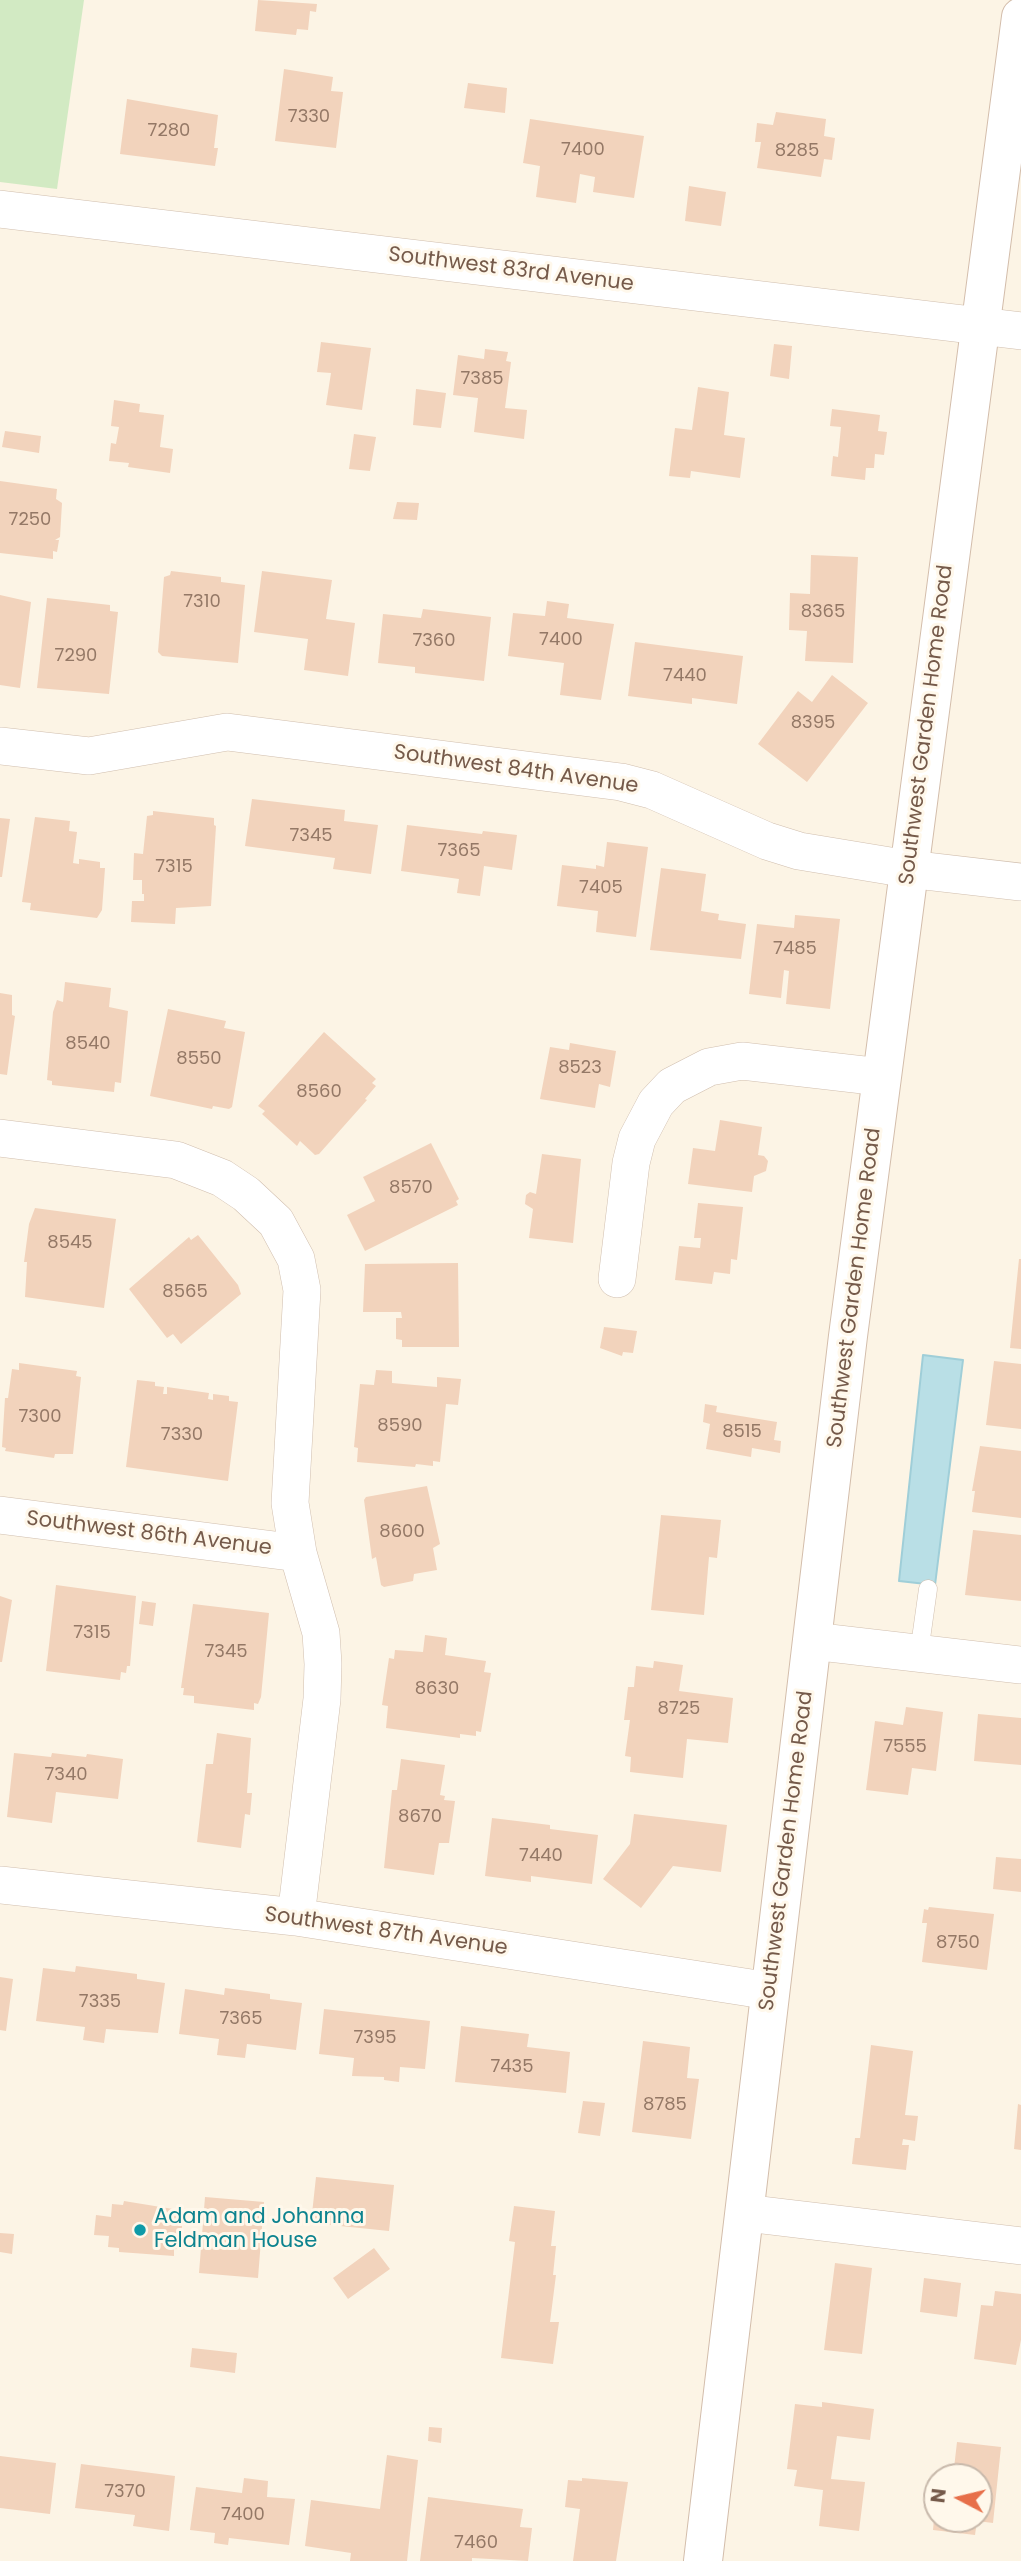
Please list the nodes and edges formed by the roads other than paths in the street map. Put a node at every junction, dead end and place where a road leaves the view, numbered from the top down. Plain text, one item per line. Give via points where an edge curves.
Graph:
1 (1021, 17) edge
2 (0, 209) edge
3 (979, 326) junction
4 (1021, 331) edge
5 (0, 746) edge
6 (908, 869) junction
7 (1021, 882) edge
8 (881, 1077) junction
9 (0, 1138) edge
10 (617, 1279) dead end
11 (0, 1515) edge
12 (298, 1553) junction
13 (928, 1589) dead end
14 (812, 1641) junction
15 (919, 1653) junction
16 (1021, 1665) edge
17 (0, 1885) edge
18 (296, 1917) junction
19 (770, 1991) junction
20 (745, 2213) junction
21 (1021, 2246) edge
22 (703, 2561) edge

1 - 3 main road, Southwest Garden Home Road
2 - 3 street, Southwest 83rd Avenue
3 - 4 street, Southwest 83rd Avenue
3 - 6 main road, Southwest Garden Home Road
5 - 6 street, Southwest 84th Avenue via 89,756 227,733 621,782 652,790 799,851
6 - 7 street, Southwest 84th Avenue
6 - 8 main road, Southwest Garden Home Road
8 - 10 street via 742,1061 709,1067 672,1086 656,1102 637,1139
8 - 14 main road, Southwest Garden Home Road
9 - 12 street via 176,1160 222,1178 276,1223 296,1259 302,1290 290,1503
11 - 12 street, Southwest 86th Avenue
12 - 18 street via 321,1633 323,1664
13 - 15 lane
14 - 15 street
14 - 19 main road, Southwest Garden Home Road
15 - 16 street
17 - 18 street, Southwest 87th Avenue
18 - 19 street, Southwest 87th Avenue
19 - 20 main road, Southwest Garden Home Road
20 - 21 street
20 - 22 main road, Southwest Garden Home Road

